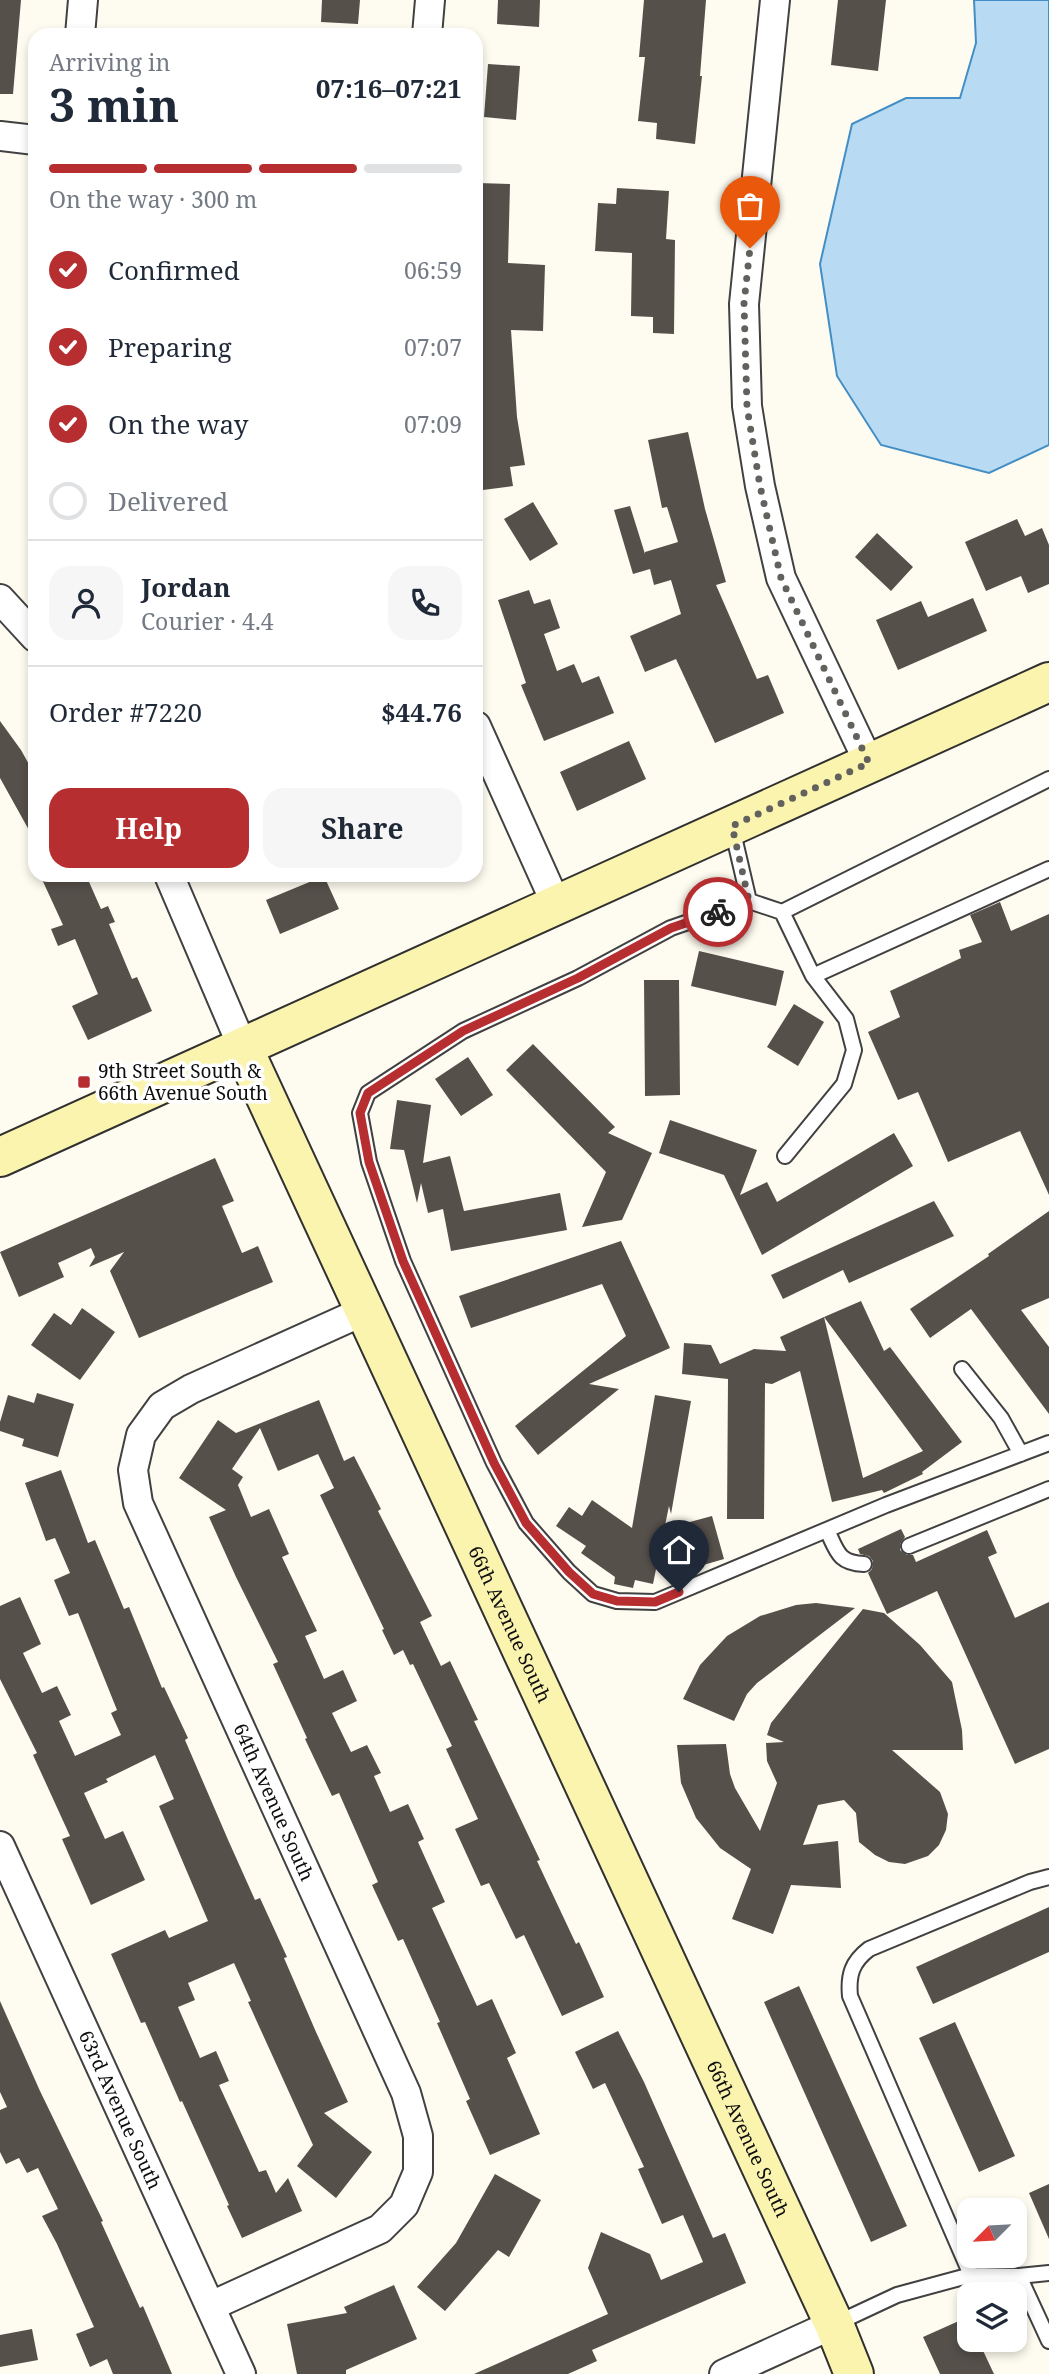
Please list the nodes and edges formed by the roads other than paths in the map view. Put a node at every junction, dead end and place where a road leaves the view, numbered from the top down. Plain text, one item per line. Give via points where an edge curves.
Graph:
1 (83, 0) edge
2 (430, 0) edge
3 (775, 0) edge
4 (81, 28) edge
5 (428, 28) edge
6 (0, 136) edge
7 (28, 139) edge
8 (0, 599) edge
9 (28, 629) edge
10 (1045, 688) edge
11 (483, 742) edge
12 (869, 763) junction
13 (1049, 779) edge
14 (732, 826) junction
15 (1049, 869) edge
16 (172, 882) edge
17 (749, 901) junction
18 (557, 906) junction
19 (782, 912) junction
20 (813, 976) junction
21 (243, 1048) junction
22 (785, 1156) dead end
23 (0, 1157) edge
24 (364, 1311) junction
25 (962, 1370) dead end
26 (1049, 1443) edge
27 (1021, 1454) junction
28 (1049, 1489) edge
29 (827, 1530) junction
30 (909, 1546) dead end
31 (864, 1564) dead end
32 (0, 1846) edge
33 (1049, 1877) edge
34 (1049, 2273) edge
35 (971, 2275) junction
36 (1019, 2276) junction
37 (211, 2306) junction
38 (834, 2324) junction
39 (1049, 2341) edge
40 (241, 2374) edge
41 (724, 2374) edge
42 (854, 2374) edge

1 - 4 street
2 - 5 street
3 - 12 street via 744,303 747,407 781,578
6 - 7 street
8 - 9 street
10 - 12 street
11 - 18 street
12 - 14 street
13 - 19 lane
14 - 17 lane
14 - 18 street
15 - 20 lane
16 - 21 street, 66th Avenue South
17 - 19 lane
17 - 29 lane via 671,928 578,978 463,1031 368,1093 360,1113 369,1162 403,1261 494,1463 526,1523 593,1594 617,1601 655,1602
18 - 21 street
19 - 20 lane
20 - 22 lane via 846,1019 854,1050 844,1084
21 - 23 street
21 - 24 street, 66th Avenue South
24 - 37 street, 64th Avenue South via 162,1406 141,1435 133,1470 138,1503 406,2093 418,2136 418,2172 404,2205 380,2229
24 - 38 street, 66th Avenue South
25 - 27 lane via 1001,1418
26 - 27 lane
27 - 29 lane
28 - 30 lane
29 - 31 lane via 838,1554 849,1563
32 - 37 street, 63rd Avenue South
33 - 35 lane via 869,1949 850,1971 850,1996
34 - 36 lane
35 - 36 lane
35 - 38 lane via 897,2295
36 - 39 lane
37 - 40 street, 63rd Avenue South
38 - 41 street
38 - 42 street, 66th Avenue South

